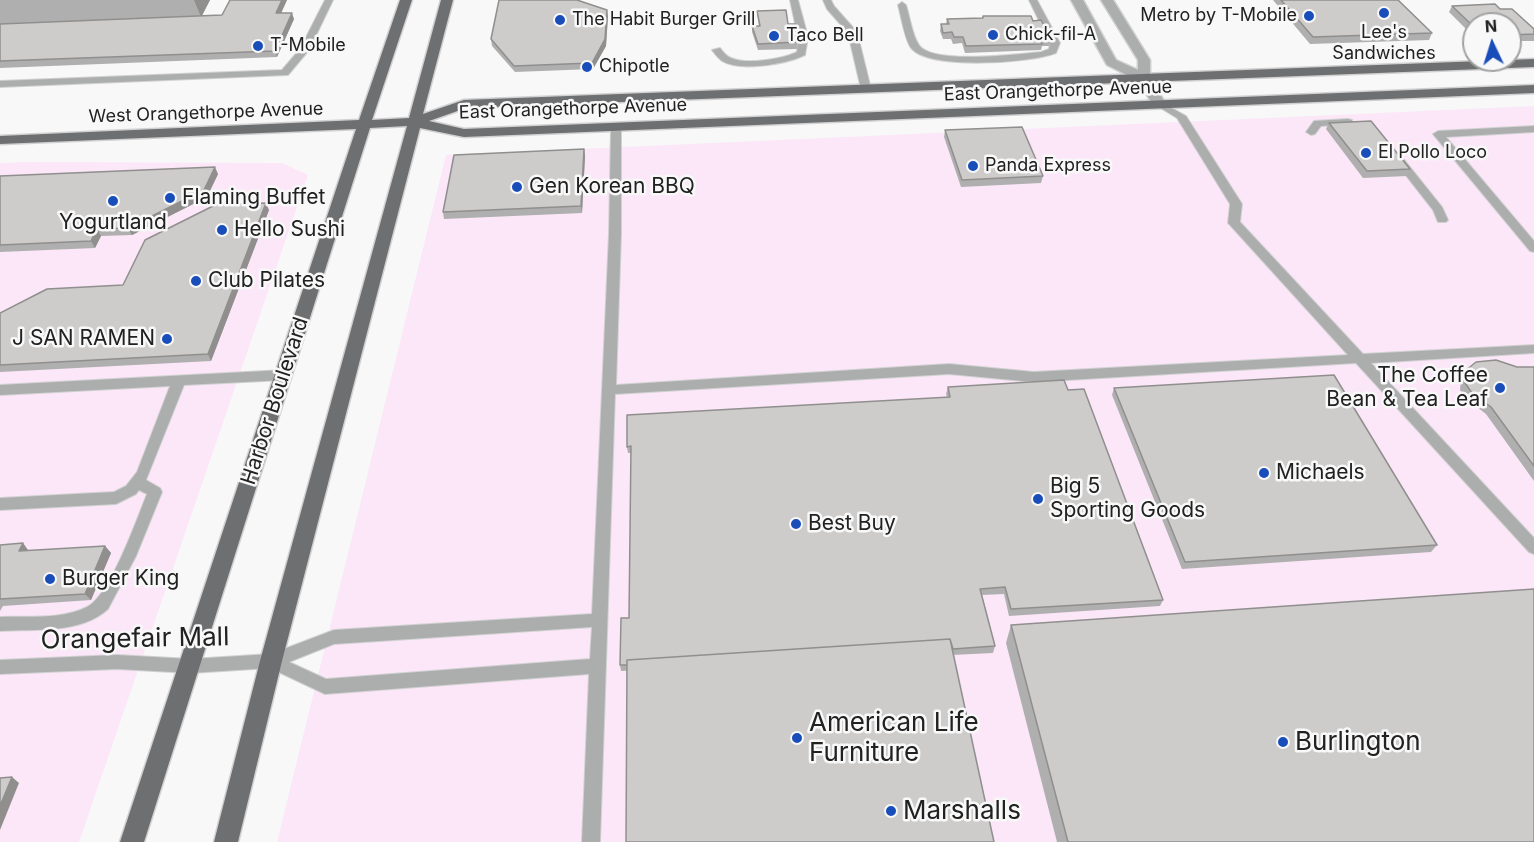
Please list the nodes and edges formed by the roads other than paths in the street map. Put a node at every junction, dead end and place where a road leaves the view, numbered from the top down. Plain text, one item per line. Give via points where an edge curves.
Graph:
1 (329, 0) edge
2 (406, 0) edge
3 (447, 0) edge
4 (794, 0) edge
5 (827, 0) edge
6 (1077, 0) edge
7 (1107, 0) edge
8 (1033, 1) edge
9 (902, 5) dead end
10 (717, 51) dead end
11 (1534, 63) edge
12 (1144, 78) junction
13 (0, 84) edge
14 (866, 89) junction
15 (1534, 89) edge
16 (1159, 104) junction
17 (413, 122) junction
18 (1358, 122) edge
19 (363, 125) junction
20 (616, 127) junction
21 (1534, 129) edge
22 (1311, 132) dead end
23 (0, 140) edge
24 (1392, 151) edge
25 (1442, 220) dead end
26 (1534, 248) edge
27 (1534, 349) edge
28 (1362, 360) junction
29 (284, 375) junction
30 (179, 380) junction
31 (0, 390) edge
32 (608, 390) junction
33 (138, 482) junction
34 (0, 504) edge
35 (1534, 549) edge
36 (599, 620) junction
37 (0, 624) edge
38 (271, 661) junction
39 (191, 666) junction
40 (598, 666) junction
41 (0, 667) edge
42 (132, 842) edge
43 (226, 842) edge
44 (591, 842) edge

1 - 13 lane via 304,51 285,73
2 - 19 main road, Harbor Boulevard
3 - 17 main road
4 - 10 lane via 803,37 802,53 787,60 737,62 727,60
5 - 14 lane via 852,32
6 - 12 street via 1111,62
7 - 12 street via 1144,60
8 - 9 lane via 1055,43 1053,51 1043,56 956,59 927,55 915,47
11 - 12 main road, East Orangethorpe Avenue
12 - 14 main road, East Orangethorpe Avenue
12 - 16 street
14 - 17 main road, East Orangethorpe Avenue via 464,104
15 - 16 main road, East Orangethorpe Avenue
16 - 20 main road, East Orangethorpe Avenue
16 - 28 lane via 1181,116 1236,204 1234,223
17 - 19 main road, West Orangethorpe Avenue
17 - 20 main road, East Orangethorpe Avenue via 464,133
17 - 38 main road
18 - 22 lane via 1318,123
19 - 23 main road, West Orangethorpe Avenue
19 - 29 main road, Harbor Boulevard
20 - 32 lane
21 - 26 lane via 1438,134
24 - 25 lane via 1438,208
27 - 28 lane
28 - 32 lane via 1034,376 949,369
28 - 35 lane
29 - 30 lane
29 - 39 main road, Harbor Boulevard
30 - 31 lane
30 - 33 lane
32 - 36 lane
33 - 34 lane via 116,498
33 - 37 lane via 155,492 118,576 98,610 76,618
36 - 38 lane via 334,637
36 - 40 lane
38 - 39 lane, Orangefair Mall
38 - 40 lane via 326,687
38 - 43 main road
39 - 41 lane, Orangefair Mall via 117,662
39 - 42 main road, Harbor Boulevard
40 - 44 lane

